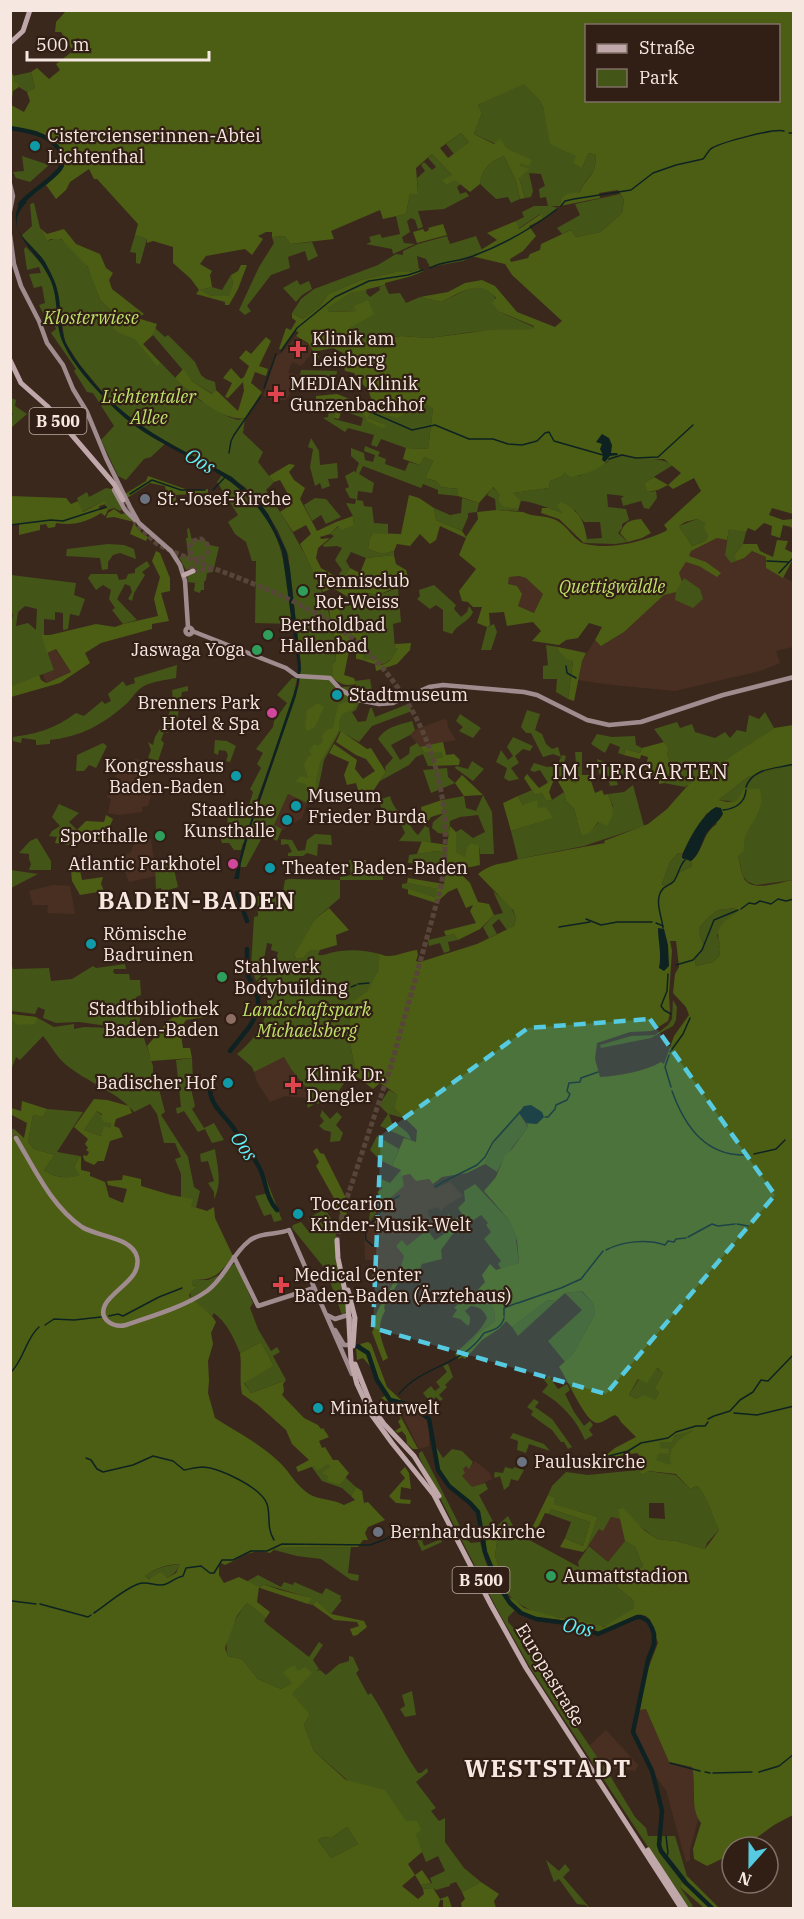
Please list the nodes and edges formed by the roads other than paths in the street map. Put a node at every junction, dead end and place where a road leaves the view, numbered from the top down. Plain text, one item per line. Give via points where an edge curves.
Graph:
1 (30, 10) edge
2 (10, 43) edge
3 (10, 184) edge
4 (10, 211) edge
5 (10, 235) edge
6 (10, 360) edge
7 (111, 479) junction
8 (123, 500) tunnel mouth
9 (139, 524) junction
10 (191, 571) tunnel mouth
11 (184, 574) junction
12 (794, 677) edge
13 (16, 1138) dead end
14 (337, 1240) tunnel mouth
15 (234, 1257) junction
16 (342, 1275) junction
17 (314, 1288) junction
18 (325, 1313) junction
19 (348, 1315) junction
20 (337, 1319) junction
21 (332, 1329) junction
22 (351, 1343) junction
23 (357, 1384) junction
24 (404, 1444) junction
25 (395, 1448) junction
26 (410, 1451) junction
27 (403, 1455) junction
28 (681, 1908) edge
29 (686, 1908) edge

1 - 2 main road via 23,31
3 - 4 main road
5 - 9 main road via 16,275 46,343 63,365
6 - 7 main road, B 500 via 21,383
7 - 8 main road, B 500
7 - 9 main road via 125,510
9 - 11 main road via 171,551
10 - 11 main road
11 - 12 main road via 190,629 299,676 330,678 357,700 379,704 438,685 524,692 587,720 609,725 640,722
13 - 15 main road via 69,1217 91,1232 124,1242 134,1251 136,1268 107,1302 107,1321 118,1327 205,1292
14 - 16 main road, B 500
15 - 17 main road via 258,1306
15 - 17 main road via 256,1237 290,1230
16 - 19 main road, B 500
16 - 22 main road, B 500 via 354,1306
17 - 18 main road
18 - 20 main road
18 - 21 main road
19 - 20 main road
19 - 22 main road, B 500
20 - 21 main road
21 - 22 main road via 344,1345
21 - 23 main road
22 - 23 main road, B 500
22 - 24 main road, B 500 via 372,1407
23 - 25 main road, B 500
24 - 25 main road via 398,1443
24 - 26 main road, B 500
25 - 27 main road, B 500
26 - 27 main road
26 - 29 main road, Europastraße / B 500 via 424,1470 528,1666
27 - 28 main road, Europastraße / B 500 via 434,1495 558,1724

